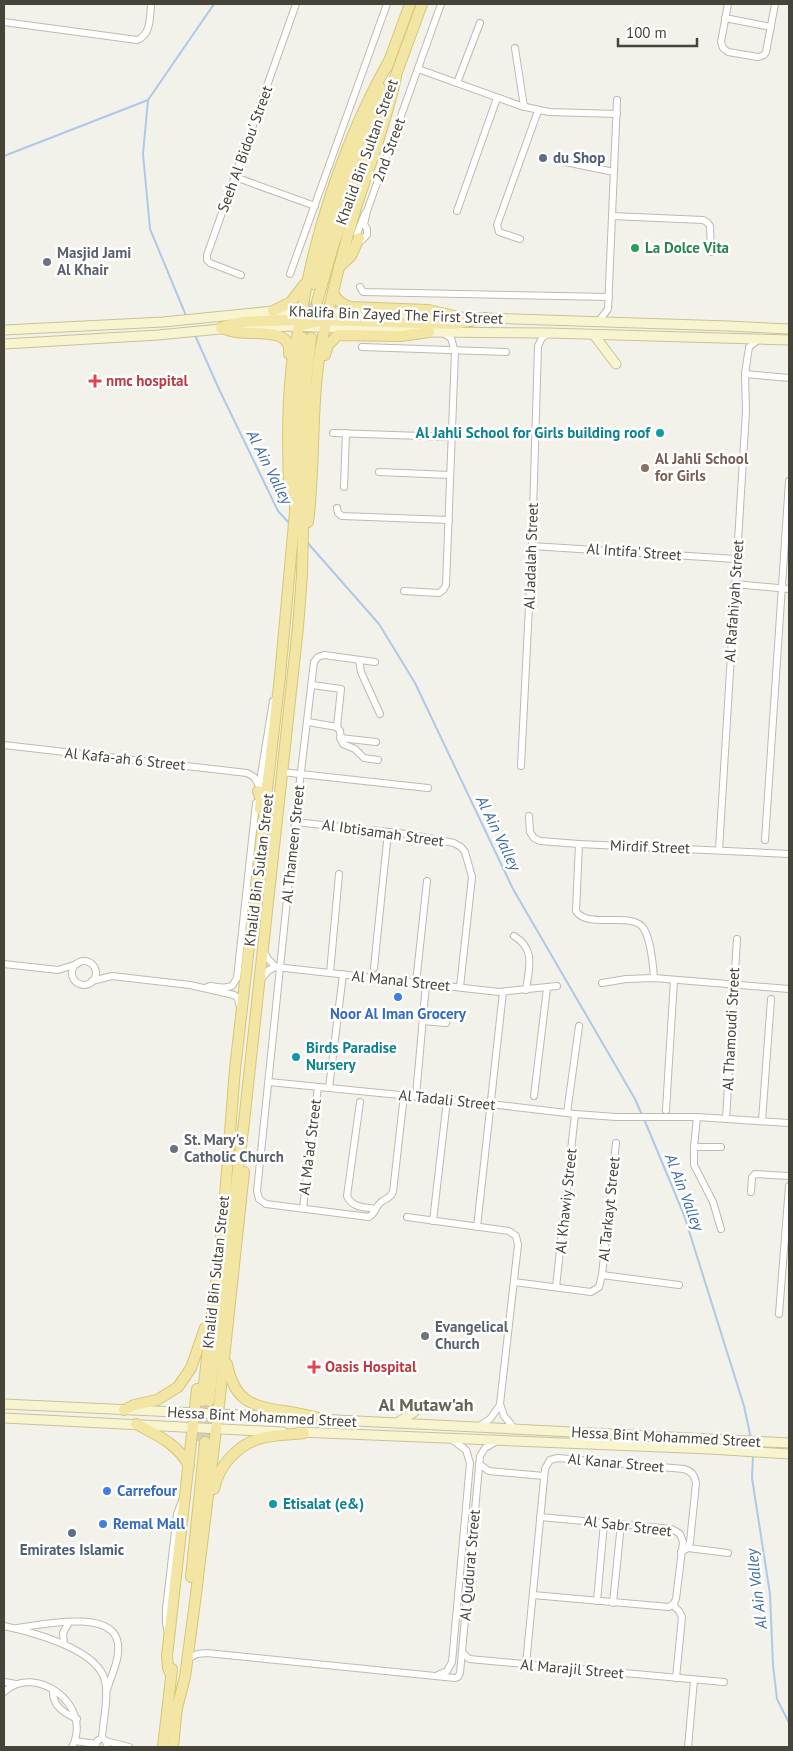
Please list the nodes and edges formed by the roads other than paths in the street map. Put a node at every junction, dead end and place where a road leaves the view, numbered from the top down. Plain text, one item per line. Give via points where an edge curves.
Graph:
1 (152, 4) edge
2 (296, 4) edge
3 (387, 4) edge
4 (410, 4) edge
5 (422, 4) edge
6 (441, 4) edge
7 (728, 4) edge
8 (775, 4) edge
9 (725, 18) junction
10 (4, 22) edge
11 (480, 23) dead end
12 (771, 27) junction
13 (515, 48) dead end
14 (389, 61) junction
15 (418, 69) junction
16 (396, 77) junction
17 (457, 83) junction
18 (497, 98) junction
19 (617, 100) dead end
20 (524, 107) junction
21 (538, 110) junction
22 (617, 114) junction
23 (566, 162) dead end
24 (614, 172) junction
25 (234, 177) junction
26 (315, 206) junction
27 (457, 211) dead end
28 (612, 216) junction
29 (359, 238) joint
30 (520, 239) dead end
31 (710, 252) dead end
32 (339, 266) junction
33 (290, 274) dead end
34 (241, 275) dead end
35 (308, 278) junction
36 (360, 287) dead end
37 (333, 291) junction
38 (609, 298) junction
39 (608, 309) junction
40 (273, 311) junction
41 (455, 316) junction
42 (484, 318) junction
43 (300, 319) junction
44 (327, 320) junction
45 (599, 321) junction
46 (617, 322) junction
47 (222, 329) junction
48 (789, 329) edge
49 (4, 330) edge
50 (429, 332) junction
51 (442, 332) junction
52 (466, 332) junction
53 (528, 333) junction
54 (548, 333) junction
55 (594, 335) junction
56 (307, 338) tunnel mouth
57 (738, 338) junction
58 (759, 339) junction
59 (789, 340) edge
60 (4, 344) edge
61 (538, 346) junction
62 (362, 347) dead end
63 (455, 350) junction
64 (506, 352) dead end
65 (747, 352) junction
66 (616, 364) dead end
67 (745, 374) junction
68 (789, 378) edge
69 (288, 410) junction
70 (314, 420) junction
71 (333, 433) dead end
72 (346, 434) junction
73 (452, 437) junction
74 (301, 467) junction
75 (380, 472) dead end
76 (450, 475) junction
77 (789, 481) edge
78 (344, 487) dead end
79 (337, 508) dead end
80 (449, 520) junction
81 (532, 546) junction
82 (736, 558) junction
83 (734, 584) junction
84 (781, 588) junction
85 (789, 589) edge
86 (404, 591) dead end
87 (359, 660) junction
88 (374, 662) dead end
89 (280, 676) junction
90 (312, 685) junction
91 (380, 714) dead end
92 (308, 722) junction
93 (337, 726) junction
94 (340, 738) junction
95 (376, 742) dead end
96 (4, 745) edge
97 (378, 760) dead end
98 (262, 763) junction
99 (521, 766) dead end
100 (282, 772) junction
101 (247, 773) junction
102 (300, 774) junction
103 (428, 788) dead end
104 (258, 789) junction
105 (529, 816) dead end
106 (295, 822) junction
107 (388, 832) junction
108 (765, 840) dead end
109 (578, 844) junction
110 (719, 850) junction
111 (789, 854) edge
112 (260, 866) junction
113 (339, 874) dead end
114 (427, 882) dead end
115 (253, 921) junction
116 (514, 936) dead end
117 (737, 939) dead end
118 (263, 948) junction
119 (4, 964) edge
120 (77, 964) junction
121 (94, 967) junction
122 (278, 967) junction
123 (374, 968) dead end
124 (58, 970) junction
125 (330, 973) junction
126 (343, 974) junction
127 (112, 976) junction
128 (654, 978) junction
129 (259, 980) junction
130 (674, 980) junction
131 (75, 981) junction
132 (92, 981) junction
133 (416, 982) junction
134 (602, 983) dead end
135 (426, 984) junction
136 (734, 985) junction
137 (557, 986) dead end
138 (460, 987) junction
139 (206, 988) junction
140 (223, 988) junction
141 (547, 988) junction
142 (789, 989) edge
143 (526, 990) junction
144 (502, 992) junction
145 (770, 998) dead end
146 (423, 1021) junction
147 (446, 1023) dead end
148 (579, 1026) dead end
149 (236, 1070) junction
150 (269, 1082) junction
151 (318, 1086) junction
152 (330, 1088) junction
153 (404, 1095) junction
154 (416, 1096) junction
155 (534, 1096) dead end
156 (447, 1100) junction
157 (360, 1102) dead end
158 (490, 1104) junction
159 (666, 1110) dead end
160 (567, 1114) junction
161 (575, 1114) junction
162 (697, 1117) junction
163 (726, 1119) junction
164 (762, 1121) junction
165 (789, 1123) edge
166 (229, 1138) junction
167 (242, 1141) junction
168 (616, 1143) dead end
169 (694, 1147) junction
170 (721, 1147) dead end
171 (789, 1176) edge
172 (789, 1186) edge
173 (751, 1192) dead end
174 (303, 1208) junction
175 (375, 1209) junction
176 (407, 1217) dead end
177 (433, 1221) junction
178 (477, 1226) junction
179 (721, 1229) dead end
180 (787, 1247) edge
181 (602, 1275) junction
182 (514, 1282) junction
183 (679, 1285) dead end
184 (556, 1287) junction
185 (779, 1314) dead end
186 (205, 1328) junction
187 (225, 1351) junction
188 (4, 1404) edge
189 (500, 1404) junction
190 (124, 1410) junction
191 (414, 1412) dead end
192 (195, 1413) junction
193 (218, 1414) junction
194 (4, 1418) edge
195 (322, 1419) junction
196 (397, 1423) junction
197 (136, 1424) junction
198 (193, 1427) junction
199 (475, 1427) junction
200 (217, 1428) junction
201 (516, 1430) junction
202 (304, 1433) junction
203 (450, 1439) junction
204 (499, 1441) junction
205 (789, 1443) edge
206 (711, 1444) junction
207 (789, 1454) edge
208 (479, 1464) junction
209 (189, 1466) junction
210 (489, 1471) junction
211 (544, 1476) junction
212 (478, 1477) junction
213 (467, 1495) junction
214 (476, 1496) junction
215 (540, 1517) junction
216 (604, 1523) junction
217 (621, 1524) junction
218 (688, 1548) junction
219 (681, 1552) junction
220 (728, 1553) dead end
221 (200, 1561) junction
222 (532, 1595) junction
223 (597, 1601) junction
224 (613, 1603) junction
225 (673, 1605) junction
226 (69, 1622) junction
227 (38, 1625) junction
228 (4, 1626) edge
229 (13, 1628) junction
230 (37, 1636) junction
231 (64, 1644) junction
232 (462, 1652) junction
233 (188, 1659) junction
234 (469, 1659) junction
235 (115, 1663) junction
236 (526, 1664) junction
237 (460, 1665) junction
238 (450, 1667) junction
239 (100, 1668) junction
240 (171, 1675) junction
241 (436, 1675) junction
242 (453, 1678) junction
243 (676, 1678) junction
244 (694, 1680) junction
245 (4, 1682) edge
246 (724, 1682) dead end
247 (18, 1684) junction
248 (53, 1690) junction
249 (4, 1692) edge
250 (106, 1693) junction
251 (176, 1712) junction
252 (77, 1719) junction
253 (105, 1742) edge
254 (74, 1744) edge
255 (96, 1745) edge
256 (129, 1747) edge
257 (165, 1747) edge
258 (688, 1747) edge

1 - 10 street via 148,30 137,40
2 - 25 street, Seeh Al Bidou' Street
3 - 26 street
4 - 14 main road, Khalid Bin Sultan Street
5 - 16 main road, Khalid Bin Sultan Street
6 - 15 street, 2nd Street
7 - 9 street
8 - 12 street
9 - 12 street
9 - 12 street via 721,42 728,52 762,56 767,50
11 - 17 street
13 - 20 street
14 - 16 main road, Khalid Bin Sultan Street via 326,237 313,302
14 - 35 main road via 368,100 344,162 318,235
15 - 17 street
15 - 29 street, 2nd Street via 357,234
16 - 32 main road via 383,131
17 - 18 street
18 - 20 street
18 - 27 street
19 - 22 street
20 - 21 street
21 - 22 street
21 - 30 street via 497,224 500,232
22 - 24 street
23 - 24 street
24 - 28 street
25 - 26 street
25 - 34 street, Seeh Al Bidou' Street via 207,257 212,265
26 - 33 street
28 - 31 street via 703,220 710,226
28 - 38 street
29 - 32 main road via 351,256
32 - 37 main road
35 - 40 main road via 296,298
35 - 43 main road
36 - 38 street via 363,292
37 - 41 main road via 340,302 350,307 428,310
37 - 44 main road
38 - 39 street
39 - 45 street
39 - 46 street
40 - 43 main road, Khalifa Bin Zayed The First Street
40 - 49 main road, Khalifa Bin Zayed The First Street via 162,322
41 - 42 main road, Khalifa Bin Zayed The First Street
41 - 44 main road, Khalifa Bin Zayed The First Street
42 - 44 main road via 454,324
42 - 45 main road, Khalifa Bin Zayed The First Street
43 - 44 main road, Khalifa Bin Zayed The First Street
43 - 44 main road via 314,317
43 - 47 main road via 250,321 230,324
43 - 69 main road
44 - 50 main road, Khalifa Bin Zayed The First Street
44 - 70 main road
45 - 46 main road, Khalifa Bin Zayed The First Street
46 - 48 main road, Khalifa Bin Zayed The First Street
47 - 60 main road
47 - 69 main road via 284,337 290,348 286,390
50 - 51 main road, Khalifa Bin Zayed The First Street
50 - 70 main road via 400,336 335,336 326,351
51 - 52 main road, Khalifa Bin Zayed The First Street
51 - 63 street via 450,336
52 - 53 main road, Khalifa Bin Zayed The First Street
52 - 63 street via 459,336
53 - 54 main road, Khalifa Bin Zayed The First Street
53 - 61 street
54 - 55 main road, Khalifa Bin Zayed The First Street
54 - 61 street
55 - 57 main road, Khalifa Bin Zayed The First Street
55 - 66 main road
56 - 74 main road, Khalid Bin Sultan Street
57 - 58 main road, Khalifa Bin Zayed The First Street
57 - 65 street
58 - 59 main road, Khalifa Bin Zayed The First Street
58 - 65 street
61 - 81 street, Al Jadalah Street
62 - 63 street
63 - 64 street
63 - 73 street
65 - 67 street, Al Rafahiyah Street
67 - 68 street
67 - 82 street, Al Rafahiyah Street via 746,411
69 - 74 main road
70 - 74 main road
71 - 72 street
72 - 73 street
72 - 78 street
73 - 76 street
74 - 89 main road, Khalid Bin Sultan Street
74 - 100 main road, Khalid Bin Sultan Street via 302,575
75 - 76 street
76 - 80 street
77 - 84 street
79 - 80 street via 342,516
80 - 86 street via 445,588 439,592
81 - 82 street, Al Intifa' Street
81 - 99 street, Al Jadalah Street
82 - 83 street, Al Rafahiyah Street
83 - 84 street
83 - 110 street, Al Rafahiyah Street
84 - 85 street
84 - 108 street
87 - 88 street, Al Thameen Street
87 - 90 street, Al Thameen Street via 318,657 314,662
87 - 91 street
89 - 98 street
89 - 112 main road, Khalid Bin Sultan Street
90 - 92 street, Al Thameen Street
90 - 93 street via 342,689
92 - 93 street
92 - 102 street, Al Thameen Street
93 - 94 street
94 - 95 street
94 - 97 street via 343,744 364,758
96 - 101 street, Al Kafa-ah 6 Street
98 - 101 street via 257,770
98 - 104 street
100 - 102 street
100 - 118 main road, Khalid Bin Sultan Street
101 - 104 street via 254,777
102 - 103 street
102 - 106 street, Al Thameen Street
104 - 112 main road via 261,800 256,838
104 - 140 street via 237,978 232,986
105 - 109 street, Mirdif Street via 530,832 537,840
106 - 107 street, Al Ibtisamah Street
106 - 122 street, Al Thameen Street
107 - 123 street
107 - 138 street, Al Ibtisamah Street via 459,845 465,852 472,884
109 - 110 street, Mirdif Street
109 - 128 street via 576,912 584,918 632,922 642,926
110 - 111 street, Mirdif Street
112 - 115 main road, Khalid Bin Sultan Street
113 - 125 street
114 - 133 street
115 - 140 street via 245,944 241,982 236,987
115 - 149 main road, Khalid Bin Sultan Street
116 - 143 street via 524,942 530,954
117 - 136 street, Al Thamoudi Street
118 - 122 street via 268,959
118 - 129 main road, Khalid Bin Sultan Street
119 - 124 street
120 - 121 street via 85,961
120 - 124 street
120 - 131 street via 72,970
121 - 127 street
121 - 132 street
122 - 125 street, Al Manal Street
122 - 129 street via 269,970
122 - 150 street, Al Thameen Street
124 - 131 street
125 - 126 street, Al Manal Street
126 - 133 street, Al Manal Street
126 - 152 street
127 - 132 street
127 - 139 street
128 - 130 street
128 - 134 street
129 - 167 main road, Khalid Bin Sultan Street
130 - 136 street
130 - 159 street
131 - 132 street via 82,985
133 - 135 street, Al Manal Street
135 - 138 street, Al Manal Street
135 - 146 street
136 - 142 street
136 - 163 street, Al Thamoudi Street
137 - 141 street, Al Manal Street
138 - 144 street, Al Manal Street
139 - 140 street
139 - 149 street via 238,998 233,1053
141 - 143 street, Al Manal Street
141 - 155 street
143 - 144 street, Al Manal Street
144 - 158 street
145 - 164 street
146 - 147 street
146 - 154 street
148 - 160 street
149 - 166 main road, Khalid Bin Sultan Street
150 - 151 street, Al Tadali Street
150 - 174 street, Al Thameen Street via 258,1197 266,1204
151 - 152 street, Al Tadali Street
151 - 174 street, Al Ma'ad Street
152 - 153 street, Al Tadali Street
153 - 154 street, Al Tadali Street
153 - 175 street via 393,1190 390,1197
154 - 156 street, Al Tadali Street
156 - 158 street, Al Tadali Street
156 - 177 street
157 - 175 street via 348,1196 352,1204
158 - 160 street, Al Tadali Street
158 - 178 street
160 - 161 street, Al Tadali Street
161 - 162 street, Al Tadali Street
161 - 184 street, Al Khawiy Street
162 - 163 street, Al Tadali Street
162 - 169 street
163 - 164 street, Al Tadali Street
164 - 165 street, Al Tadali Street
166 - 167 main road, Khalid Bin Sultan Street via 206,1401
166 - 186 main road via 222,1171
167 - 187 main road via 243,1186
168 - 181 street, Al Tarkayt Street
169 - 170 street
169 - 179 street via 694,1166 713,1202
171 - 173 street via 755,1174
172 - 180 street
174 - 175 street via 369,1217
176 - 177 street
177 - 178 street
178 - 182 street via 509,1230 516,1236
180 - 185 street
181 - 183 street, Al Tarkayt Street
181 - 184 street, Al Tarkayt Street via 600,1285 593,1292
182 - 184 street, Al Tarkayt Street
182 - 189 street
186 - 190 main road via 194,1363 178,1386 163,1397
186 - 192 main road
187 - 193 main road
187 - 195 main road via 232,1384 247,1401 268,1410
188 - 190 main road, Hessa Bint Mohammed Street
189 - 199 street via 490,1419
189 - 201 street via 504,1416
190 - 192 main road, Hessa Bint Mohammed Street
191 - 196 main road
192 - 193 main road, Hessa Bint Mohammed Street
192 - 198 main road
193 - 195 main road, Hessa Bint Mohammed Street
193 - 200 main road
194 - 197 main road, Hessa Bint Mohammed Street
195 - 196 main road, Hessa Bint Mohammed Street
196 - 199 main road, Hessa Bint Mohammed Street
197 - 198 main road, Hessa Bint Mohammed Street
197 - 209 main road via 174,1446
198 - 200 main road, Hessa Bint Mohammed Street
198 - 209 main road
199 - 201 main road, Hessa Bint Mohammed Street
200 - 202 main road, Hessa Bint Mohammed Street
200 - 221 main road
201 - 206 main road, Hessa Bint Mohammed Street
202 - 203 main road, Hessa Bint Mohammed Street
202 - 221 main road via 256,1440 228,1459 215,1483
203 - 204 main road, Hessa Bint Mohammed Street
203 - 213 street, Al Qudurat Street via 464,1447 469,1456
204 - 206 main road, Hessa Bint Mohammed Street
204 - 208 street, Al Qudurat Street via 483,1450
205 - 206 main road, Hessa Bint Mohammed Street
206 - 207 main road, Hessa Bint Mohammed Street
208 - 210 street
208 - 212 street, Al Qudurat Street
209 - 240 main road via 166,1660
210 - 211 street
210 - 212 street
211 - 215 street
211 - 218 street, Al Kanar Street via 548,1462 558,1458 689,1471 696,1484
212 - 214 street, Al Qudurat Street
213 - 214 street
213 - 238 street, Al Qudurat Street
214 - 232 street, Al Qudurat Street
215 - 216 street, Al Sabr Street
215 - 222 street
216 - 217 street, Al Sabr Street
216 - 223 street
217 - 219 street, Al Sabr Street via 677,1530 682,1539
217 - 224 street
218 - 219 street
218 - 220 street
219 - 225 street, Al Sabr Street
221 - 233 main road
222 - 223 street
222 - 236 street
223 - 224 street
224 - 225 street via 667,1608
225 - 243 street via 682,1617
226 - 227 street
226 - 231 street via 63,1633
226 - 235 street via 101,1624 112,1630 118,1646
227 - 229 street
227 - 230 street
228 - 229 street
229 - 230 street
230 - 231 street
231 - 239 street
232 - 234 street
232 - 237 street, Al Qudurat Street
233 - 241 street via 207,1653
233 - 251 main road
234 - 236 street, Al Marajil Street
234 - 237 street
235 - 239 street
235 - 250 street
236 - 243 street, Al Marajil Street
237 - 238 street
237 - 242 street, Al Qudurat Street via 459,1676
238 - 241 street
238 - 242 street
239 - 250 street via 105,1678
240 - 251 main road via 201,1442
240 - 257 main road
241 - 242 street
243 - 244 street, Al Marajil Street
244 - 246 street, Al Marajil Street
244 - 258 street
245 - 247 street
247 - 248 street via 37,1684
247 - 249 street
248 - 252 street via 69,1703
248 - 252 street via 57,1707
250 - 253 street
251 - 257 main road
252 - 254 street
253 - 255 street via 98,1740
253 - 256 street
254 - 255 street

